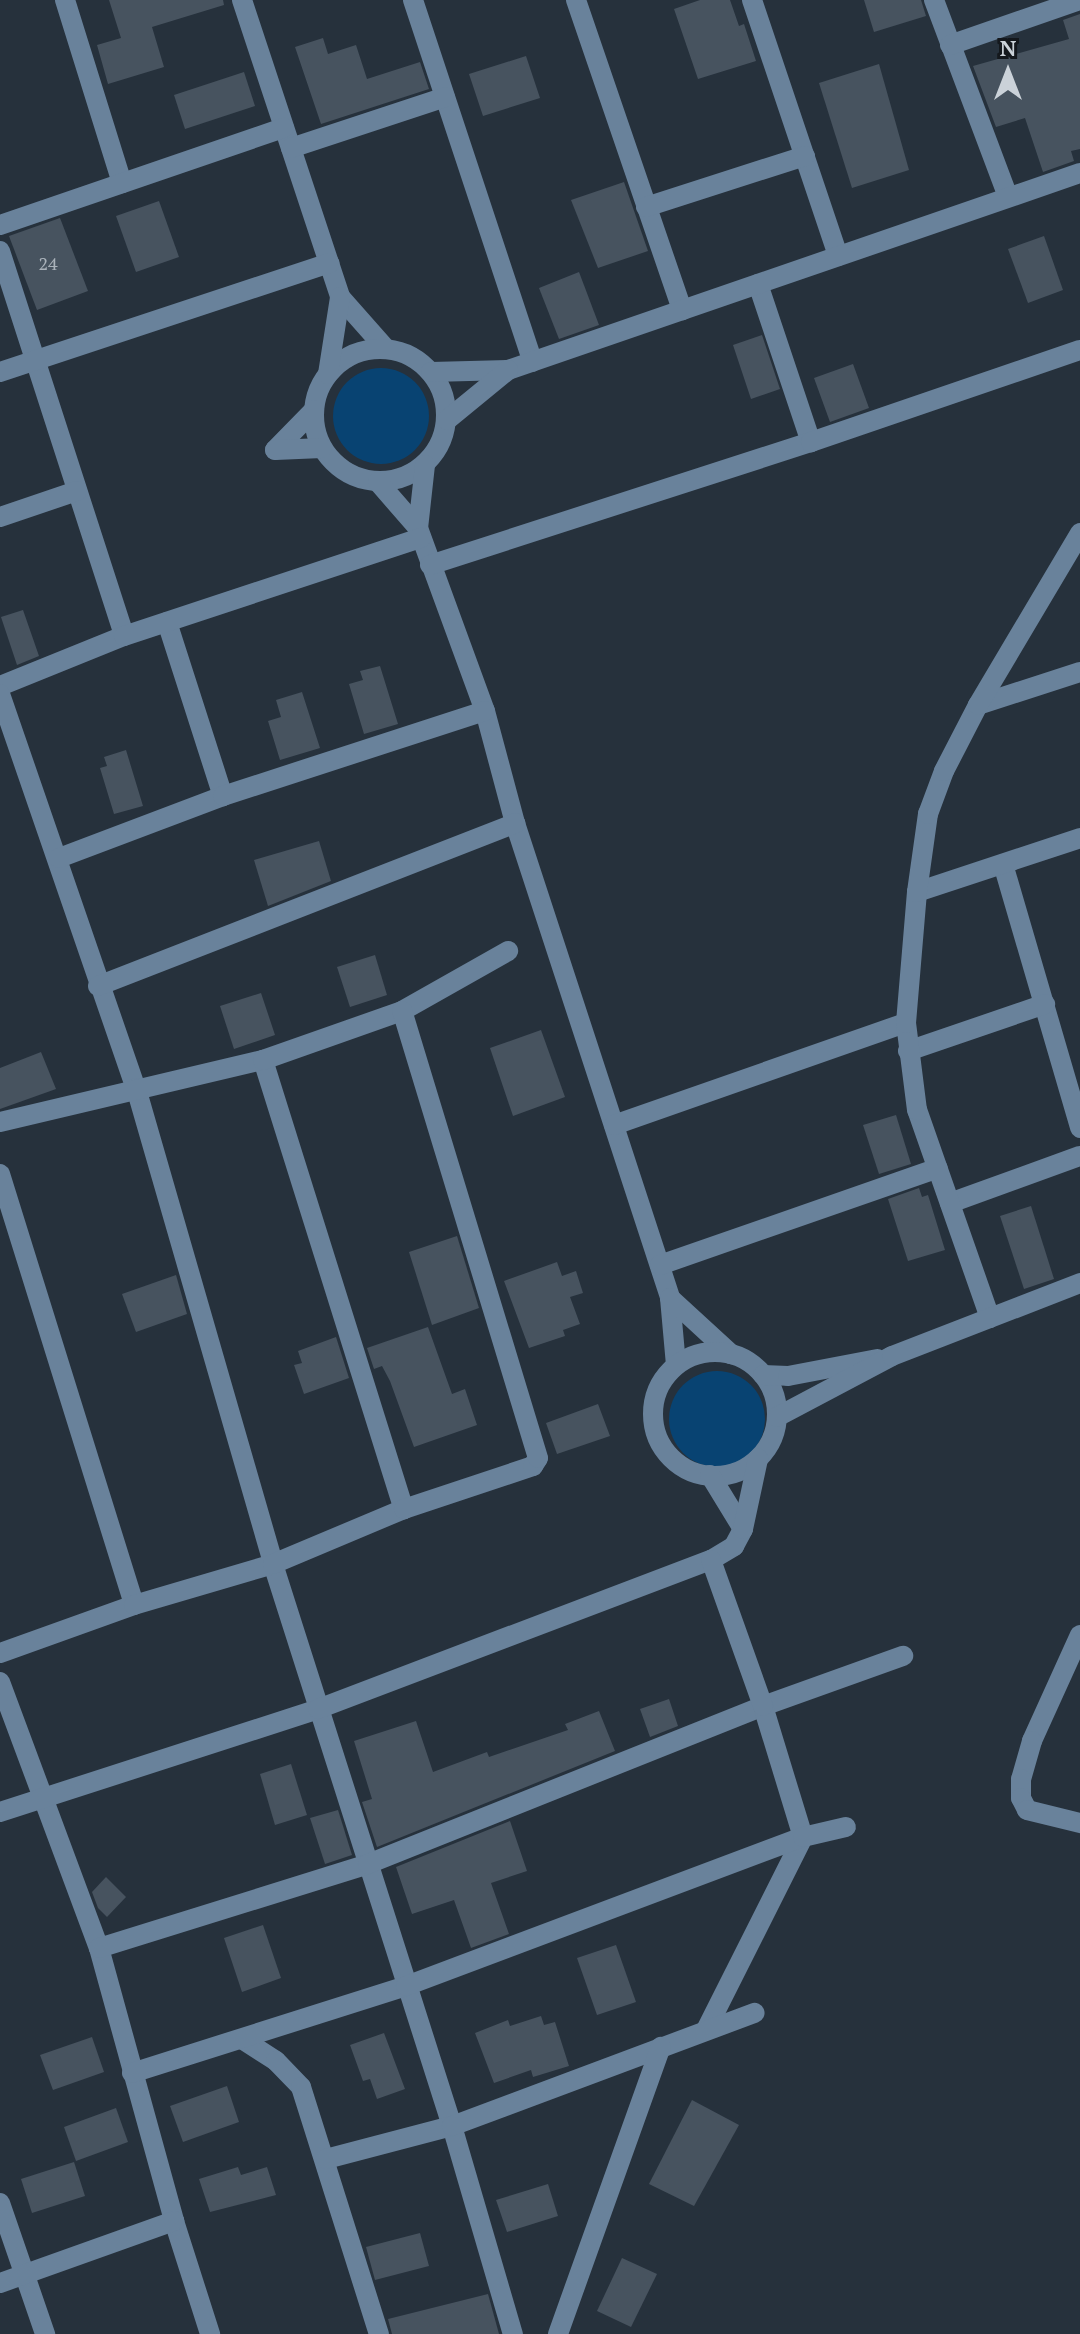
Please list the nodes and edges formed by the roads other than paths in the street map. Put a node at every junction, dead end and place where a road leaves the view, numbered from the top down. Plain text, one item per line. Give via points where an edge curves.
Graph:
1 (65, 0) edge
2 (242, 0) edge
3 (413, 0) edge
4 (576, 0) edge
5 (752, 0) edge
6 (934, 0) edge
7 (1080, 0) edge
8 (950, 45) junction
9 (445, 97) junction
10 (284, 128) junction
11 (291, 148) junction
12 (805, 156) junction
13 (1080, 173) edge
14 (122, 183) junction
15 (1008, 197) junction
16 (646, 207) junction
17 (0, 225) edge
18 (0, 251) edge
19 (838, 256) junction
20 (329, 263) junction
21 (758, 284) junction
22 (340, 297) junction
23 (682, 310) junction
24 (386, 349) junction
25 (1080, 350) edge
26 (35, 361) junction
27 (533, 362) junction
28 (508, 370) junction
29 (0, 372) edge
30 (431, 372) junction
31 (328, 374) junction
32 (314, 410) junction
33 (447, 420) junction
34 (811, 442) junction
35 (322, 448) junction
36 (425, 465) junction
37 (378, 482) junction
38 (77, 491) junction
39 (0, 517) edge
40 (420, 533) junction
41 (1080, 533) edge
42 (430, 565) junction
43 (167, 622) junction
44 (124, 636) junction
45 (1080, 672) edge
46 (0, 686) edge
47 (0, 694) edge
48 (978, 705) junction
49 (485, 711) junction
50 (223, 796) junction
51 (515, 823) junction
52 (1080, 838) edge
53 (59, 858) junction
54 (1003, 864) junction
55 (917, 892) junction
56 (508, 951) dead end
57 (98, 986) junction
58 (1045, 1004) junction
59 (402, 1011) junction
60 (906, 1023) junction
61 (908, 1051) junction
62 (263, 1060) junction
63 (136, 1088) junction
64 (0, 1122) edge
65 (614, 1125) junction
66 (1080, 1128) edge
67 (1080, 1156) edge
68 (938, 1168) junction
69 (0, 1174) edge
70 (950, 1203) junction
71 (660, 1265) junction
72 (1080, 1283) edge
73 (670, 1298) junction
74 (990, 1318) junction
75 (731, 1354) junction
76 (892, 1356) junction
77 (676, 1365) junction
78 (763, 1375) junction
79 (777, 1417) junction
80 (758, 1459) junction
81 (710, 1475) junction
82 (404, 1509) junction
83 (743, 1529) junction
84 (711, 1560) junction
85 (273, 1564) junction
86 (134, 1605) junction
87 (1080, 1635) edge
88 (0, 1653) edge
89 (903, 1656) dead end
90 (1072, 1671) edge
91 (0, 1682) edge
92 (763, 1706) junction
93 (318, 1709) junction
94 (43, 1797) junction
95 (0, 1812) edge
96 (1080, 1823) edge
97 (846, 1827) dead end
98 (803, 1837) junction
99 (368, 1864) junction
100 (99, 1948) junction
101 (406, 1986) junction
102 (755, 2013) dead end
103 (706, 2030) junction
104 (242, 2039) junction
105 (661, 2047) junction
106 (132, 2073) junction
107 (452, 2126) junction
108 (326, 2159) junction
109 (0, 2203) edge
110 (174, 2221) junction
111 (23, 2274) junction
112 (0, 2283) edge
113 (45, 2334) edge
114 (210, 2334) edge
115 (379, 2334) edge
116 (513, 2334) edge
117 (558, 2334) edge

1 - 14 street
2 - 10 street
3 - 9 street
4 - 16 street
5 - 12 street
6 - 8 street
7 - 8 street
8 - 15 street
9 - 11 street
9 - 27 street
10 - 11 street
10 - 14 street
11 - 20 street
12 - 16 street
12 - 19 street
13 - 15 street
14 - 17 street
15 - 19 street
16 - 23 street
18 - 26 street
19 - 21 street
20 - 22 street
20 - 26 street
21 - 23 street
21 - 34 street
22 - 24 street
22 - 31 street
23 - 27 street
24 - 30 street via 411,356
24 - 31 street via 344,359
25 - 34 street
26 - 29 street
26 - 38 street
27 - 28 street
28 - 30 street
28 - 33 street
30 - 33 street via 444,394
31 - 32 street
32 - 35 street
32 - 35 street via 275,450
33 - 36 street via 440,445
34 - 42 street
35 - 37 street via 336,466
36 - 37 street via 403,478
36 - 40 street
37 - 40 street
38 - 39 street
38 - 44 street
40 - 42 street
40 - 43 street
41 - 48 street
42 - 49 street
43 - 44 street
43 - 50 street
44 - 46 street
45 - 48 street
47 - 53 street
48 - 55 street via 928,814
49 - 50 street
49 - 51 street
50 - 53 street
51 - 57 street
51 - 65 street
52 - 54 street
53 - 57 street
54 - 55 street
54 - 58 street
55 - 60 street
56 - 59 street
57 - 63 street
58 - 61 street
58 - 66 street
59 - 62 street
59 - 82 street via 538,1450 533,1466
60 - 61 street
60 - 65 street
61 - 68 street via 917,1110
62 - 63 street
62 - 82 street
63 - 64 street
63 - 85 street
65 - 71 street
67 - 70 street
68 - 70 street
68 - 71 street
69 - 86 street
70 - 74 street
71 - 73 street
72 - 74 street
73 - 75 street
73 - 77 street
74 - 76 street
75 - 77 street via 693,1356
75 - 78 street
76 - 78 street via 788,1376
76 - 79 street
77 - 81 street via 656,1392 656,1434 678,1464
78 - 79 street via 774,1395
79 - 80 street via 771,1440
80 - 81 street via 744,1468
80 - 83 street
81 - 83 street
82 - 85 street
83 - 84 street via 734,1546
84 - 92 street
84 - 93 street
85 - 86 street
85 - 93 street
86 - 88 street
87 - 90 street
89 - 92 street
90 - 96 street via 1032,1741 1021,1798 1027,1810
91 - 94 street
92 - 98 street
92 - 99 street
93 - 94 street
93 - 99 street
94 - 95 street
94 - 100 street
97 - 98 street
98 - 101 street
98 - 103 street
99 - 100 street
99 - 101 street
100 - 106 street
101 - 104 street
101 - 107 street
102 - 103 street
103 - 105 street
104 - 106 street
104 - 108 street via 276,2061 301,2087
105 - 107 street
105 - 117 street
106 - 110 street
107 - 108 street
107 - 116 street
108 - 115 street
109 - 111 street
110 - 111 street
110 - 114 street
111 - 112 street
111 - 113 street

